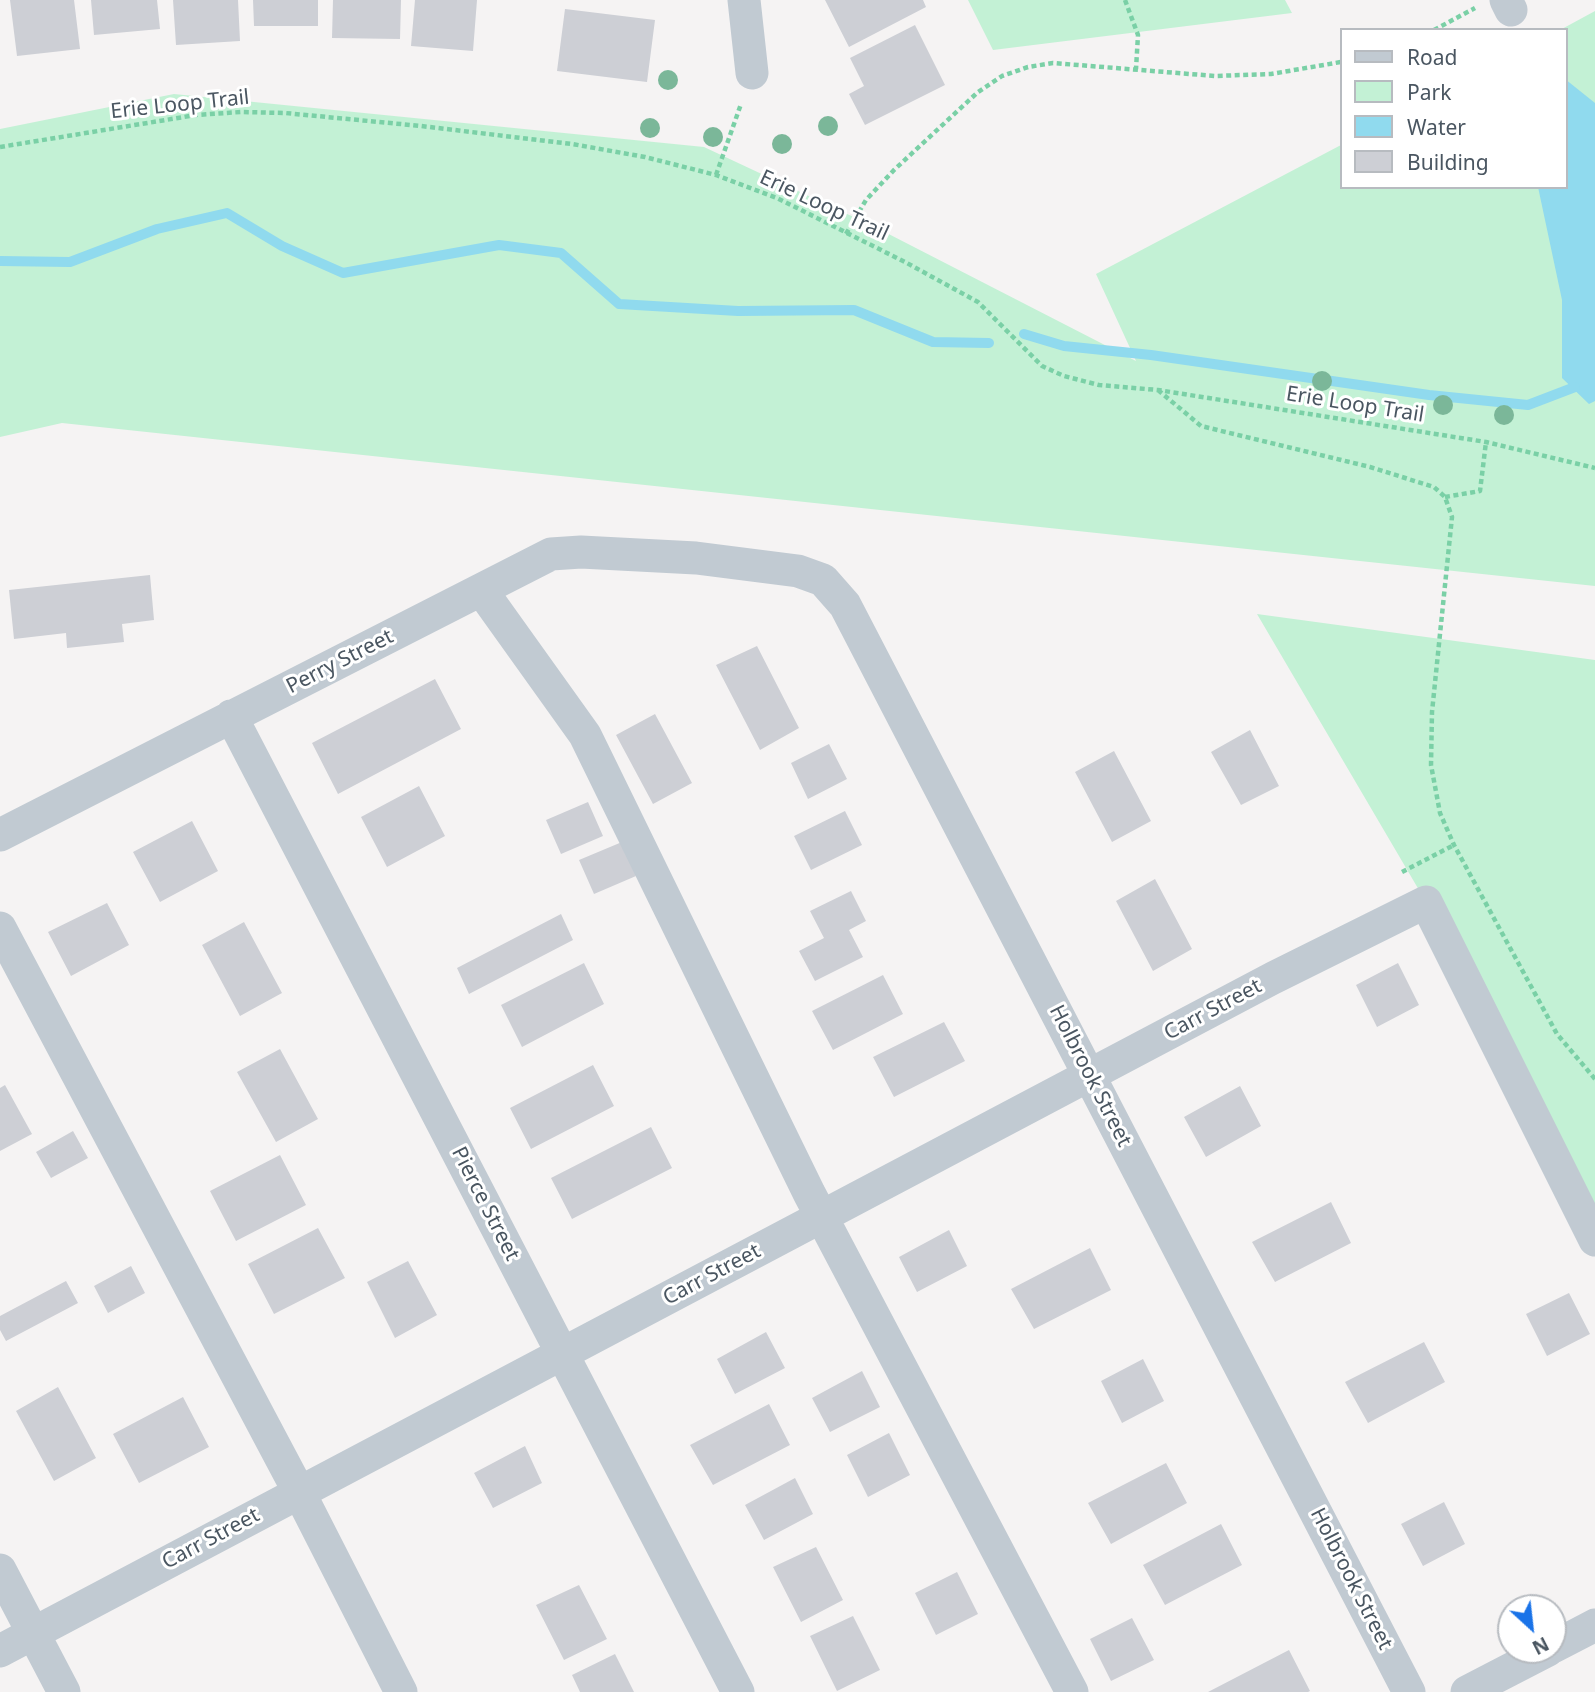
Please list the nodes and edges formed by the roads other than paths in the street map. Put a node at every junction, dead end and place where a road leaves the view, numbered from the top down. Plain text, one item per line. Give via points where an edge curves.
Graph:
1 (744, 0) edge
2 (752, 74) dead end
3 (696, 558) joint
4 (482, 591) junction
5 (231, 716) junction
6 (0, 835) edge
7 (0, 928) edge
8 (1090, 1076) junction
9 (822, 1217) junction
10 (1595, 1240) edge
11 (562, 1354) junction
12 (299, 1492) junction
13 (0, 1570) edge
14 (1595, 1625) edge
15 (34, 1634) junction
16 (1567, 1640) edge
17 (0, 1651) edge
18 (1521, 1664) edge
19 (64, 1692) edge
20 (401, 1692) edge
21 (738, 1692) edge
22 (1072, 1692) edge
23 (1409, 1692) edge
24 (1467, 1692) edge

1 - 2 street
3 - 4 street, Perry Street via 551,554
3 - 8 street, Holbrook Street via 798,570 823,580 845,605
4 - 5 street, Perry Street
4 - 9 street via 585,735
5 - 6 street, Perry Street
5 - 11 street, Pierce Street
7 - 12 street
8 - 9 street, Carr Street
8 - 10 street, Carr Street via 1426,902
8 - 23 street, Holbrook Street
9 - 11 street, Carr Street
9 - 22 street
11 - 12 street, Carr Street
11 - 21 street, Pierce Street
12 - 15 street, Carr Street
12 - 20 street
13 - 15 street
14 - 16 street
15 - 17 street, Carr Street
15 - 19 street
18 - 24 street

